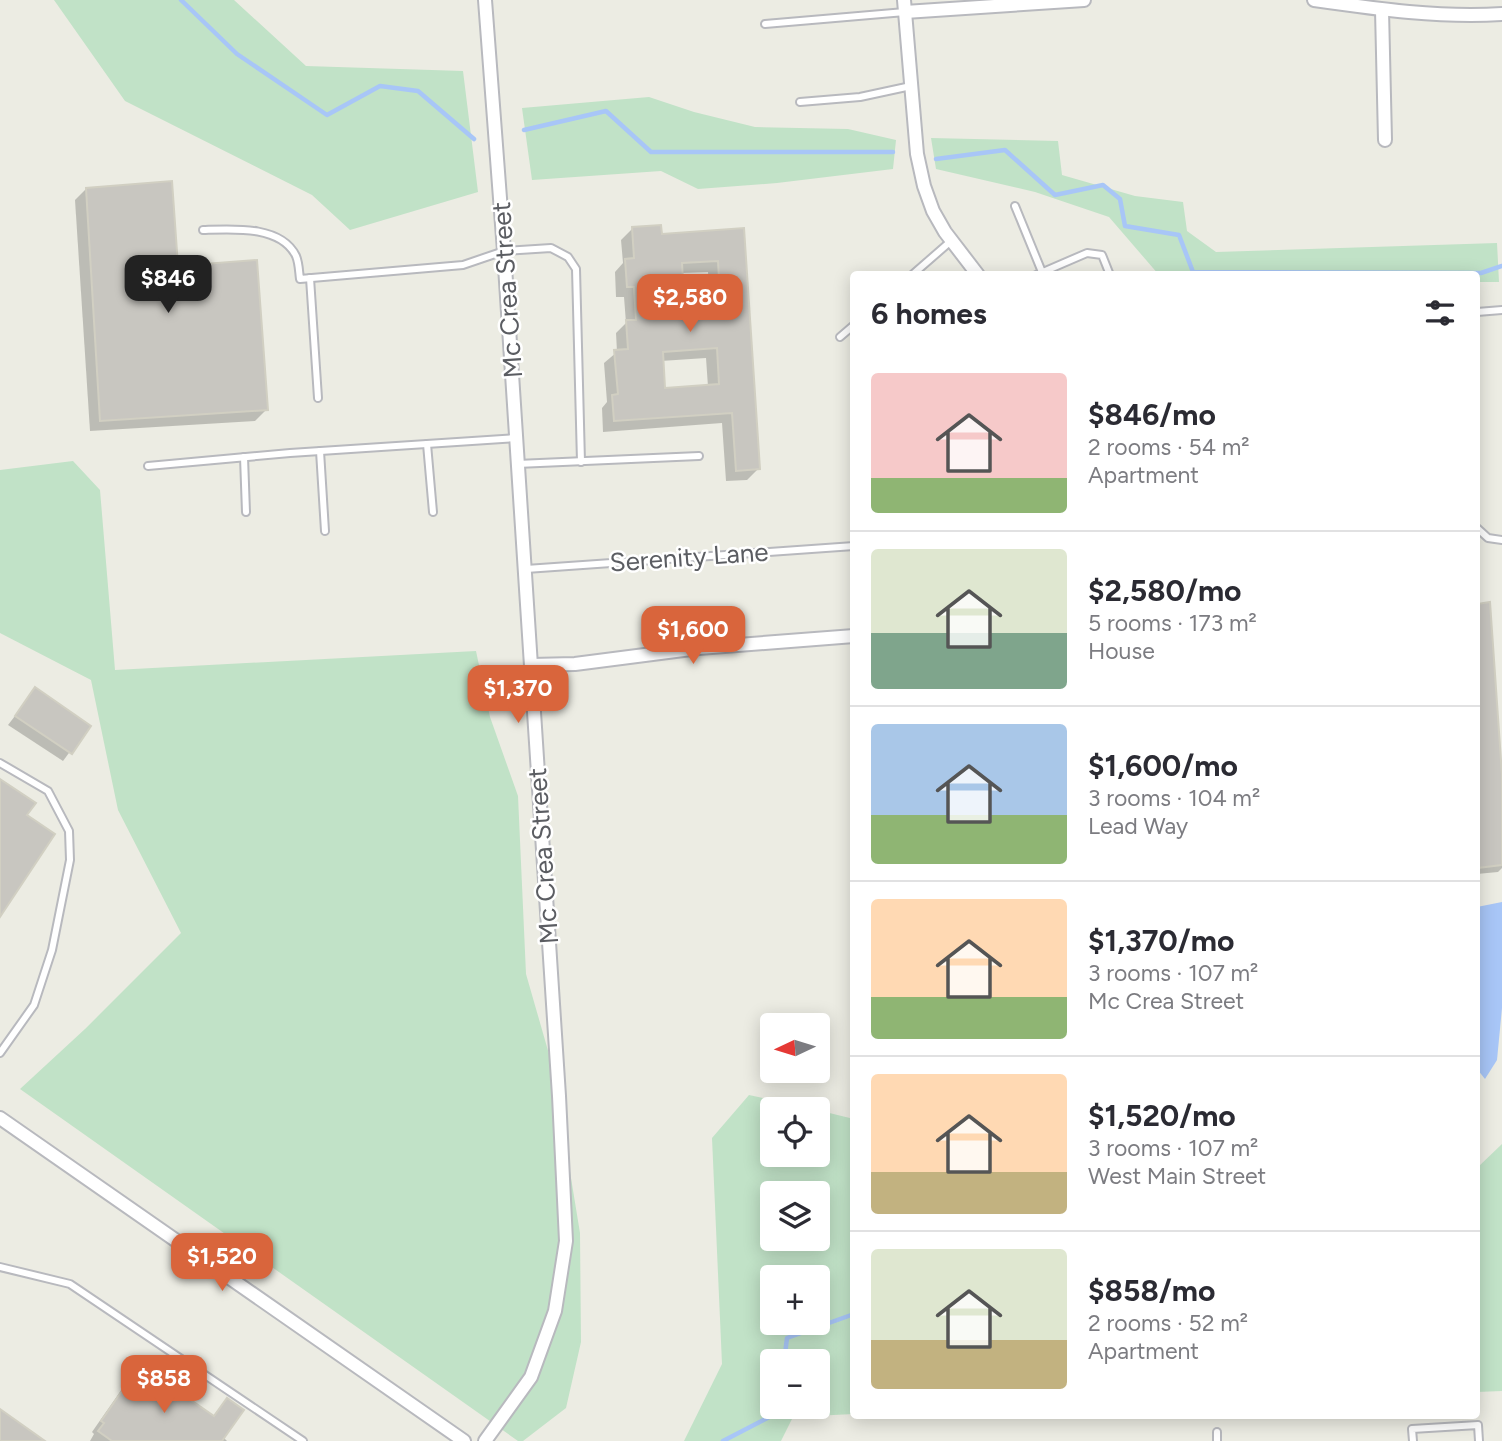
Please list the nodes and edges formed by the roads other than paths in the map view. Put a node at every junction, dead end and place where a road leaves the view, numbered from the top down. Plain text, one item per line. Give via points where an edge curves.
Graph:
1 (485, 0) edge
2 (1084, 0) edge
3 (1314, 0) edge
4 (905, 6) edge
5 (1382, 10) junction
6 (1502, 14) edge
7 (765, 24) dead end
8 (911, 86) junction
9 (800, 102) dead end
10 (1385, 140) dead end
11 (1015, 206) dead end
12 (203, 230) dead end
13 (951, 241) junction
14 (505, 251) junction
15 (917, 271) edge
16 (975, 271) edge
17 (1038, 271) edge
18 (1046, 271) edge
19 (1108, 271) edge
20 (310, 278) junction
21 (1502, 310) edge
22 (1480, 312) edge
23 (850, 328) edge
24 (840, 337) dead end
25 (318, 398) dead end
26 (516, 438) junction
27 (427, 444) junction
28 (320, 451) junction
29 (699, 456) dead end
30 (244, 457) junction
31 (581, 461) junction
32 (517, 464) junction
33 (148, 466) dead end
34 (246, 512) dead end
35 (433, 512) dead end
36 (325, 531) dead end
37 (1480, 531) edge
38 (1502, 540) edge
39 (850, 546) edge
40 (524, 569) junction
41 (850, 636) edge
42 (530, 665) junction
43 (0, 763) edge
44 (0, 1053) edge
45 (0, 1118) edge
46 (0, 1267) edge
47 (1217, 1432) dead end
48 (303, 1441) edge
49 (464, 1441) edge
50 (485, 1441) edge
51 (1217, 1441) edge
52 (1413, 1441) edge
53 (1479, 1441) edge

1 - 14 street, Mc Crea Street
2 - 4 street
3 - 5 street
4 - 7 lane
4 - 8 street
5 - 6 street
5 - 10 street
8 - 9 lane via 860,97
8 - 13 street via 924,186
11 - 17 lane
12 - 20 lane via 263,232 288,245 297,258 300,279
13 - 15 lane
13 - 16 street
14 - 20 lane via 463,265
14 - 26 street, Mc Crea Street
14 - 31 lane via 551,248 568,257 576,269
18 - 19 lane via 1087,253 1102,255
20 - 25 lane
21 - 22 lane
23 - 24 lane
26 - 27 lane
26 - 32 street, Mc Crea Street
27 - 28 lane
27 - 35 lane
28 - 30 lane
28 - 36 lane
29 - 31 lane
30 - 33 lane
30 - 34 lane
31 - 32 lane
32 - 40 street, Mc Crea Street
37 - 38 lane via 1488,538
39 - 40 lane, Serenity Lane
40 - 42 street, Mc Crea Street
41 - 42 street
42 - 50 street, Mc Crea Street via 566,1241 555,1311 531,1377
43 - 44 lane via 48,791 69,831 70,860 52,950 34,1005
45 - 49 street
46 - 48 lane via 70,1284
47 - 51 lane
52 - 53 lane via 1412,1429 1478,1425

